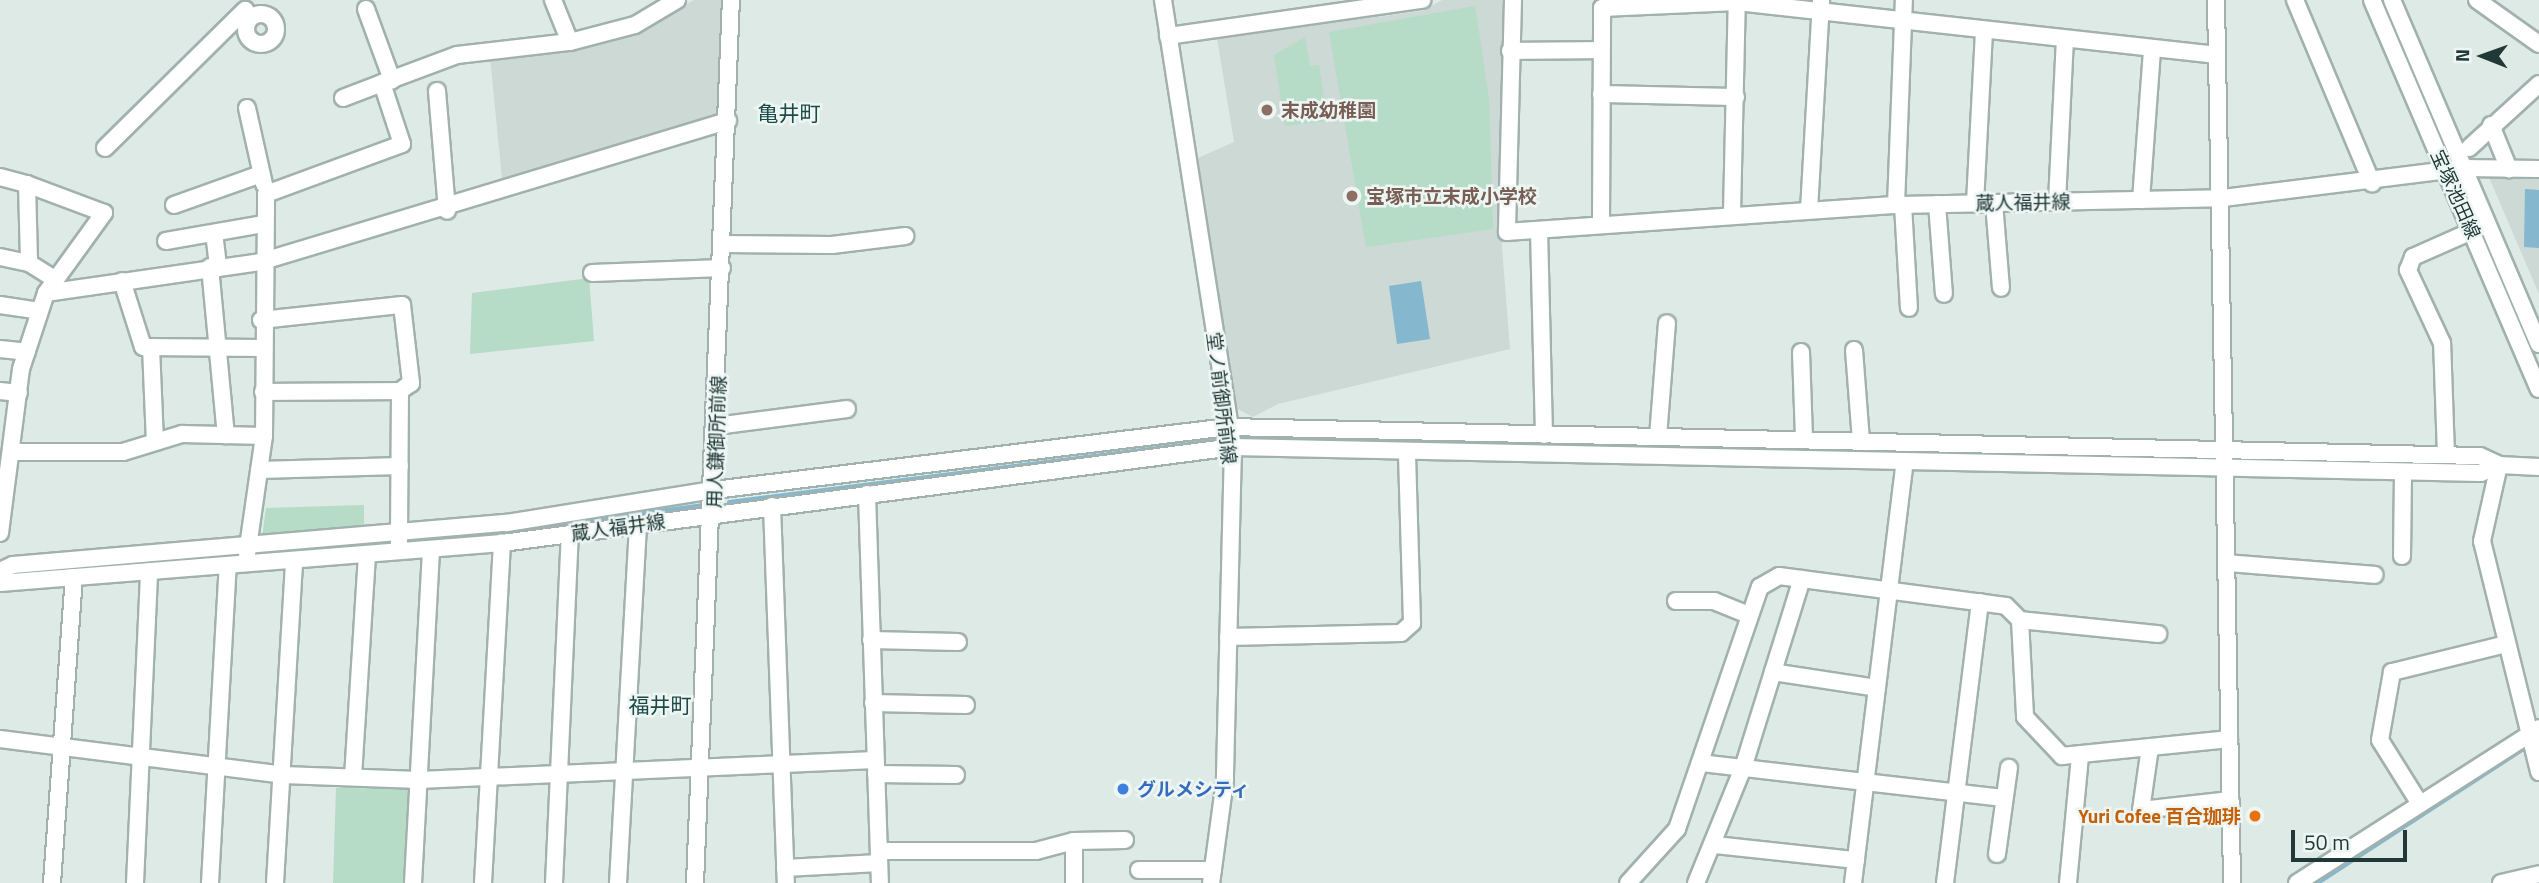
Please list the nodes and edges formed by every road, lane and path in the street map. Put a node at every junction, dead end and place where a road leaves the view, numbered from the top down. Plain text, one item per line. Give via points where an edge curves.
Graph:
1 (553, 0) edge
2 (731, 0) edge
3 (1163, 0) edge
4 (1422, 0) edge
5 (1513, 0) edge
6 (1904, 0) edge
7 (2216, 0) edge
8 (2295, 0) edge
9 (2372, 0) edge
10 (2392, 0) edge
11 (2477, 0) edge
12 (674, 1) edge
13 (1737, 1) edge
14 (1821, 6) edge
15 (245, 9) edge
16 (366, 9) dead end
17 (1903, 21) junction
18 (1984, 31) junction
19 (1168, 36) junction
20 (2066, 41) junction
21 (570, 42) junction
22 (2539, 44) edge
23 (2152, 49) junction
24 (1601, 50) junction
25 (1510, 51) junction
26 (2216, 55) junction
27 (387, 82) junction
28 (2539, 84) edge
29 (437, 91) dead end
30 (1601, 94) junction
31 (1736, 97) junction
32 (343, 98) dead end
33 (247, 108) dead end
34 (728, 121) junction
35 (2491, 125) junction
36 (104, 148) dead end
37 (2469, 148) dead end
38 (2464, 167) junction
39 (2510, 169) junction
40 (2539, 169) edge
41 (261, 174) junction
42 (2447, 174) junction
43 (0, 177) edge
44 (2372, 183) junction
45 (27, 184) junction
46 (266, 194) junction
47 (2223, 198) junction
48 (2141, 200) junction
49 (2057, 202) junction
50 (1994, 203) junction
51 (1937, 204) junction
52 (1975, 204) junction
53 (174, 205) dead end
54 (1900, 205) junction
55 (1809, 210) junction
56 (447, 211) junction
57 (1732, 214) junction
58 (1601, 221) junction
59 (264, 224) junction
60 (1539, 230) junction
61 (2472, 231) junction
62 (214, 233) junction
63 (905, 236) dead end
64 (166, 241) dead end
65 (723, 244) junction
66 (0, 257) edge
67 (260, 262) junction
68 (29, 263) junction
69 (214, 267) junction
70 (722, 268) junction
71 (592, 273) dead end
72 (55, 279) junction
73 (122, 281) junction
74 (2001, 288) dead end
75 (46, 293) junction
76 (1944, 294) dead end
77 (0, 305) edge
78 (1909, 308) dead end
79 (40, 311) junction
80 (261, 320) junction
81 (1667, 323) dead end
82 (2539, 344) edge
83 (151, 347) junction
84 (222, 347) junction
85 (262, 348) junction
86 (0, 349) edge
87 (1854, 350) dead end
88 (27, 352) junction
89 (1801, 352) dead end
90 (2539, 389) edge
91 (0, 391) edge
92 (400, 391) junction
93 (263, 392) junction
94 (19, 393) junction
95 (847, 409) dead end
96 (716, 426) junction
97 (1228, 427) junction
98 (226, 435) junction
99 (1544, 435) junction
100 (1574, 435) junction
101 (264, 436) junction
102 (1657, 437) junction
103 (1804, 440) junction
104 (155, 442) junction
105 (1861, 442) junction
106 (10, 445) edge
107 (1233, 447) junction
108 (2224, 450) junction
109 (1408, 451) junction
110 (1574, 454) junction
111 (2446, 456) junction
112 (1905, 461) junction
113 (2499, 465) junction
114 (400, 466) junction
115 (2539, 467) edge
116 (2226, 469) junction
117 (259, 470) junction
118 (2403, 472) junction
119 (5, 482) edge
120 (714, 490) junction
121 (867, 494) junction
122 (772, 506) junction
123 (713, 514) junction
124 (638, 525) junction
125 (0, 530) edge
126 (570, 534) junction
127 (399, 543) junction
128 (502, 543) junction
129 (248, 545) junction
130 (431, 550) junction
131 (367, 555) junction
132 (2402, 556) dead end
133 (295, 561) junction
134 (2227, 563) junction
135 (246, 564) junction
136 (228, 566) junction
137 (149, 571) junction
138 (2375, 575) dead end
139 (74, 577) junction
140 (2, 579) edge
141 (1802, 579) junction
142 (1889, 590) junction
143 (1676, 601) dead end
144 (1980, 602) junction
145 (1749, 615) junction
146 (2020, 620) junction
147 (2158, 634) dead end
148 (1228, 637) junction
149 (872, 640) junction
150 (958, 642) dead end
151 (2506, 645) junction
152 (1773, 672) junction
153 (1877, 688) junction
154 (873, 703) junction
155 (966, 705) dead end
156 (2534, 731) edge
157 (0, 739) edge
158 (2229, 739) junction
159 (2150, 747) junction
160 (62, 748) junction
161 (2080, 755) junction
162 (140, 759) junction
163 (1701, 763) junction
164 (781, 765) junction
165 (217, 767) junction
166 (875, 767) junction
167 (1743, 768) junction
168 (2009, 768) dead end
169 (704, 769) junction
170 (624, 771) junction
171 (2539, 772) edge
172 (559, 773) junction
173 (282, 775) junction
174 (956, 775) dead end
175 (489, 777) junction
176 (354, 778) junction
177 (419, 780) junction
178 (1865, 782) junction
179 (1954, 790) junction
180 (2004, 798) junction
181 (2230, 800) junction
182 (2420, 804) junction
183 (1125, 840) dead end
184 (1074, 841) junction
185 (1715, 845) junction
186 (1997, 855) dead end
187 (879, 857) junction
188 (1856, 860) junction
189 (1139, 870) dead end
190 (2539, 874) edge
191 (786, 876) edge
192 (1212, 877) edge
193 (52, 883) edge
194 (135, 883) edge
195 (210, 883) edge
196 (275, 883) edge
197 (413, 883) edge
198 (482, 883) edge
199 (554, 883) edge
200 (618, 883) edge
201 (695, 883) edge
202 (880, 883) edge
203 (1074, 883) edge
204 (1628, 883) edge
205 (1696, 883) edge
206 (1853, 883) edge
207 (1945, 883) edge
208 (2068, 883) edge
209 (2232, 883) edge
210 (2297, 883) edge
211 (2501, 883) edge

1 - 21 street
2 - 34 street, 用人鎌御所前線
3 - 19 street, 堂ノ前御所前線
4 - 19 street
5 - 25 street
6 - 17 street
7 - 26 street
8 - 44 street
9 - 42 street, 宝塚池田線
10 - 38 street
11 - 22 street
12 - 21 street via 635,25
13 - 14 street
13 - 24 street via 1602,8
13 - 31 street
14 - 17 street
14 - 55 street
15 - 36 street
16 - 27 street
17 - 18 street
17 - 54 street
18 - 20 street
18 - 52 street
19 - 97 street, 堂ノ前御所前線
20 - 23 street
20 - 49 street
21 - 27 street via 457,55
23 - 26 street
23 - 48 street
24 - 25 street
24 - 30 street
25 - 60 street, 蔵人福井線 via 1507,232
26 - 47 street
27 - 32 street
27 - 46 street via 402,144
28 - 35 street
29 - 56 street
30 - 31 street
30 - 58 street
31 - 57 street
33 - 41 street
34 - 56 street
34 - 65 street, 用人鎌御所前線
35 - 37 street
35 - 39 street
38 - 39 street, 蔵人福井線
38 - 42 street, 蔵人福井線
38 - 82 street
39 - 40 street, 蔵人福井線
41 - 46 street
41 - 53 street
42 - 44 street, 蔵人福井線
42 - 61 street, 宝塚池田線
43 - 45 street
44 - 47 street, 蔵人福井線
45 - 68 street
45 - 72 street via 104,213
46 - 59 street
47 - 48 street, 蔵人福井線
47 - 108 street
48 - 49 street, 蔵人福井線
49 - 50 street, 蔵人福井線
50 - 52 street, 蔵人福井線
50 - 74 street
51 - 52 street, 蔵人福井線
51 - 54 street, 蔵人福井線
51 - 76 street
54 - 55 street, 蔵人福井線
54 - 78 street
55 - 57 street, 蔵人福井線
56 - 67 street
57 - 58 street, 蔵人福井線
58 - 60 street, 蔵人福井線
59 - 62 street
59 - 67 street
60 - 99 street
61 - 90 street, 宝塚池田線
61 - 111 street via 2413,257 2408,270 2442,343
62 - 64 street
62 - 69 street
63 - 65 street via 832,246
65 - 70 street, 用人鎌御所前線
66 - 68 street
67 - 69 street
67 - 80 street
68 - 72 street
69 - 73 street
69 - 84 street
70 - 71 street
70 - 96 street, 用人鎌御所前線
72 - 75 street
73 - 75 street
73 - 83 street via 143,347
75 - 79 street
77 - 79 street
79 - 88 street
80 - 85 street
80 - 92 street via 402,305 411,383
81 - 102 street
83 - 84 street
83 - 104 street
84 - 85 street
84 - 98 street
85 - 93 street
86 - 88 street
87 - 105 street
88 - 94 street
89 - 103 street
91 - 94 street
92 - 93 street
92 - 114 street
93 - 101 street
94 - 106 street
95 - 96 street
96 - 120 street, 用人鎌御所前線
97 - 99 street
97 - 107 street, 堂ノ前御所前線
97 - 120 street
98 - 101 street
98 - 104 street via 182,435
99 - 100 street
100 - 102 street
100 - 110 street
101 - 117 street
102 - 103 street
103 - 105 street
104 - 106 street via 123,452
105 - 108 street
106 - 119 street
107 - 109 street, 蔵人福井線
107 - 121 street, 蔵人福井線
107 - 148 street, 堂ノ前御所前線
108 - 111 street
108 - 116 street
109 - 110 street, 蔵人福井線
109 - 148 street via 1412,623 1401,633
110 - 112 street, 蔵人福井線
111 - 113 street via 2480,456
112 - 116 street, 蔵人福井線
112 - 142 street
113 - 115 street
113 - 118 street, 蔵人福井線 via 2481,473
113 - 151 street via 2482,541
114 - 117 street
114 - 127 street
116 - 118 street, 蔵人福井線
116 - 134 street
117 - 129 street
118 - 132 street
119 - 125 street
120 - 123 street, 用人鎌御所前線
120 - 127 street
121 - 122 street, 蔵人福井線
121 - 149 street
122 - 123 street, 蔵人福井線
122 - 164 street
123 - 124 street, 蔵人福井線
123 - 169 street, 用人鎌御所前線
124 - 126 street, 蔵人福井線
124 - 170 street
126 - 128 street, 蔵人福井線
126 - 172 street
127 - 129 street
127 - 130 street, 蔵人福井線
127 - 131 street, 蔵人福井線
128 - 130 street, 蔵人福井線
128 - 175 street
129 - 135 street
129 - 140 street via 13,565
130 - 177 street
131 - 133 street, 蔵人福井線
131 - 176 street
133 - 135 street, 蔵人福井線
133 - 173 street
134 - 138 street
134 - 158 street
135 - 136 street, 蔵人福井線
136 - 137 street, 蔵人福井線
136 - 165 street
137 - 139 street, 蔵人福井線
137 - 162 street
139 - 140 street, 蔵人福井線
139 - 160 street
141 - 142 street
141 - 145 street via 1779,576 1760,587
141 - 152 street
142 - 144 street
142 - 153 street
143 - 145 street via 1714,601
144 - 146 street via 2006,606
144 - 179 street
145 - 163 street
146 - 147 street
146 - 161 street via 2025,717 2062,755
148 - 192 street, 堂ノ前御所前線 via 1225,780
149 - 150 street
149 - 154 street
151 - 156 street
151 - 182 street via 2392,672 2380,740
152 - 153 street
152 - 167 street
153 - 178 street
154 - 155 street
154 - 166 street
156 - 171 street
156 - 182 street
157 - 160 street
158 - 159 street
158 - 181 street
159 - 161 street
159 - 181 street via 2141,810
160 - 162 street
160 - 193 street
161 - 208 street
162 - 165 street
162 - 194 street
163 - 167 street
163 - 204 street via 1677,829
164 - 166 street
164 - 169 street
164 - 191 street
165 - 173 street
165 - 195 street
166 - 174 street
166 - 187 street
167 - 178 street
167 - 185 street
168 - 180 street
169 - 170 street
169 - 201 street, 用人鎌御所前線
170 - 172 street
170 - 200 street
172 - 175 street
172 - 199 street
173 - 176 street
173 - 196 street
175 - 177 street
175 - 198 street
176 - 177 street
177 - 197 street
178 - 179 street
178 - 188 street
179 - 180 street
179 - 207 street
180 - 186 street
181 - 209 street
182 - 210 street
183 - 184 street
184 - 187 street via 1036,851
184 - 203 street
185 - 188 street
185 - 205 street
187 - 191 street
187 - 202 street
188 - 206 street
189 - 192 street
190 - 211 street

